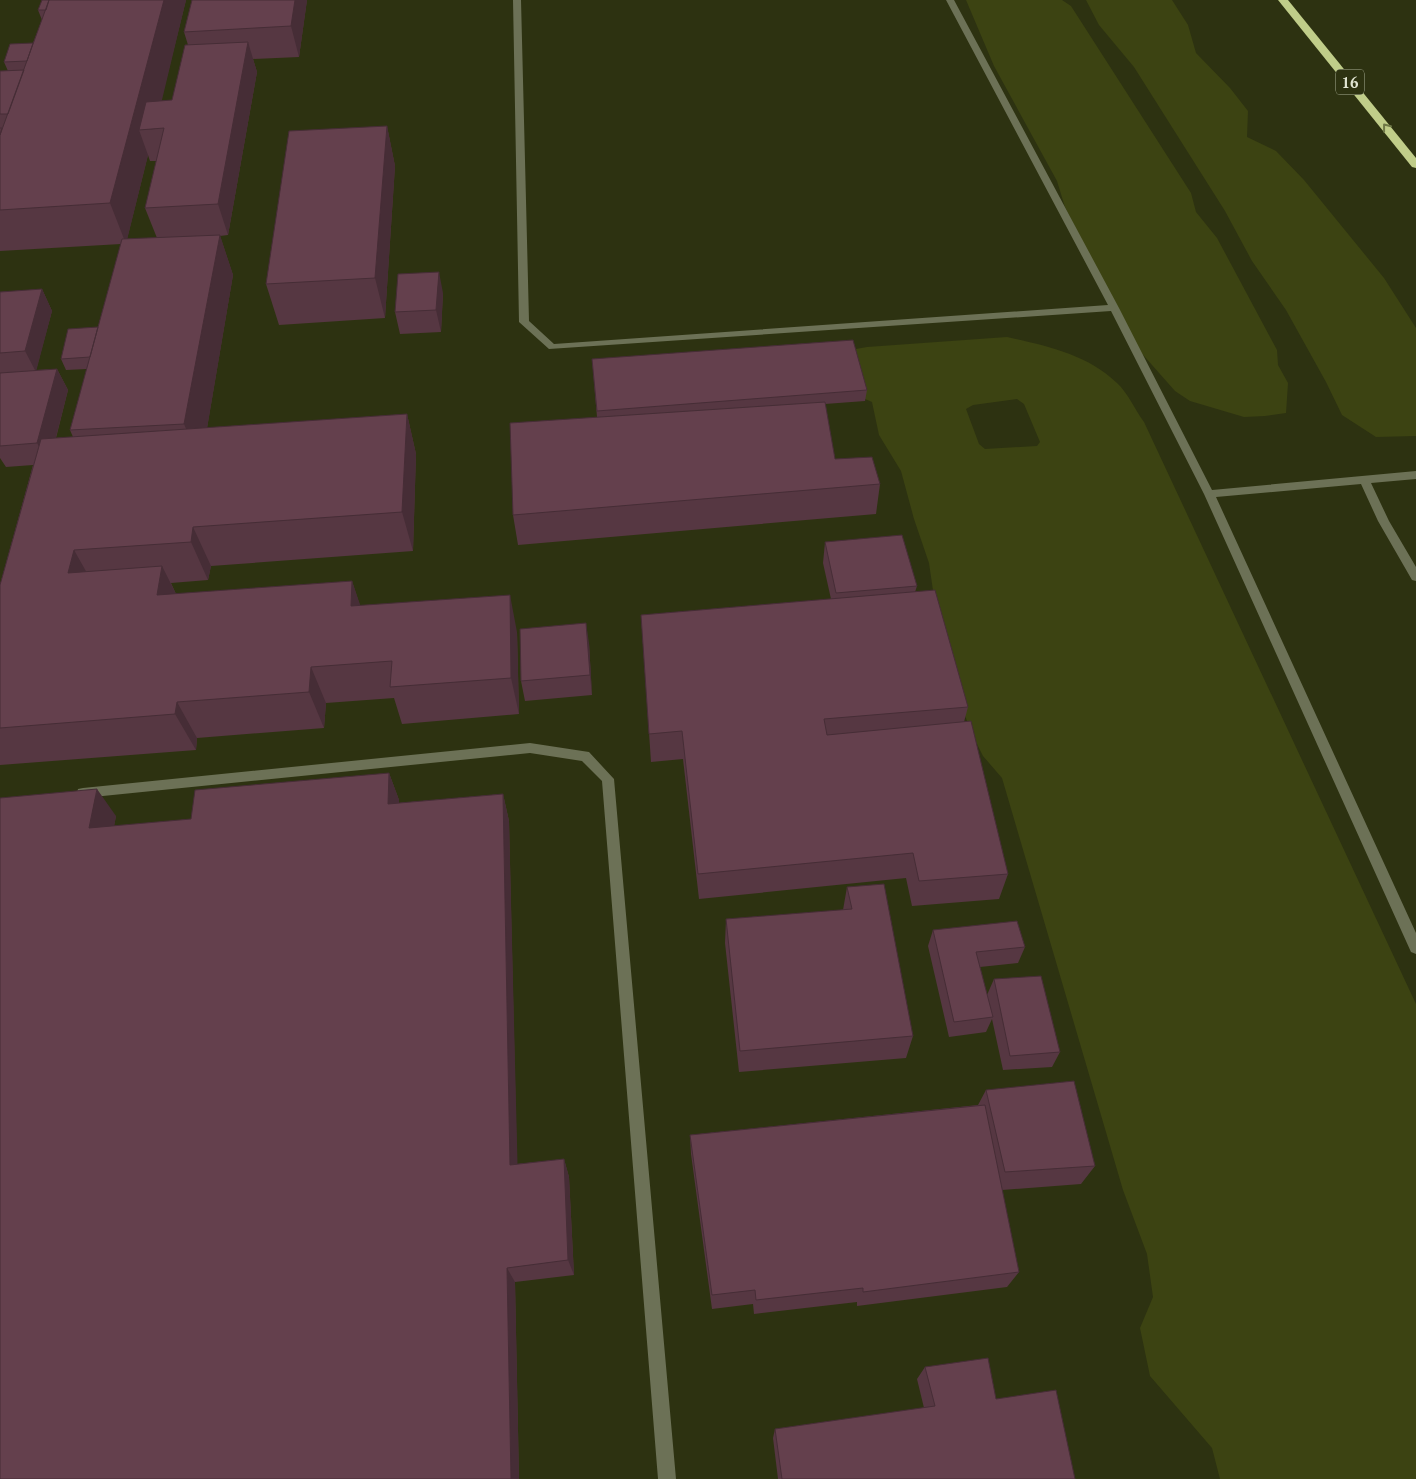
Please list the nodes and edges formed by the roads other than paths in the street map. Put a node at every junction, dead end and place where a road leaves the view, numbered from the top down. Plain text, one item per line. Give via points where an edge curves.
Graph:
1 (518, 0) edge
2 (950, 0) edge
3 (1283, 0) edge
4 (1416, 165) edge
5 (1114, 308) junction
6 (1416, 475) edge
7 (1364, 479) junction
8 (1209, 494) junction
9 (1416, 577) edge
10 (69, 795) edge
11 (1416, 948) edge
12 (667, 1479) edge

1 - 5 street via 524,322 552,347
2 - 5 street
4 -> 3 highway, 16
5 - 8 street
6 - 7 street
7 - 8 street
7 - 9 street
8 - 11 street
10 - 12 street via 530,748 585,756 608,779

